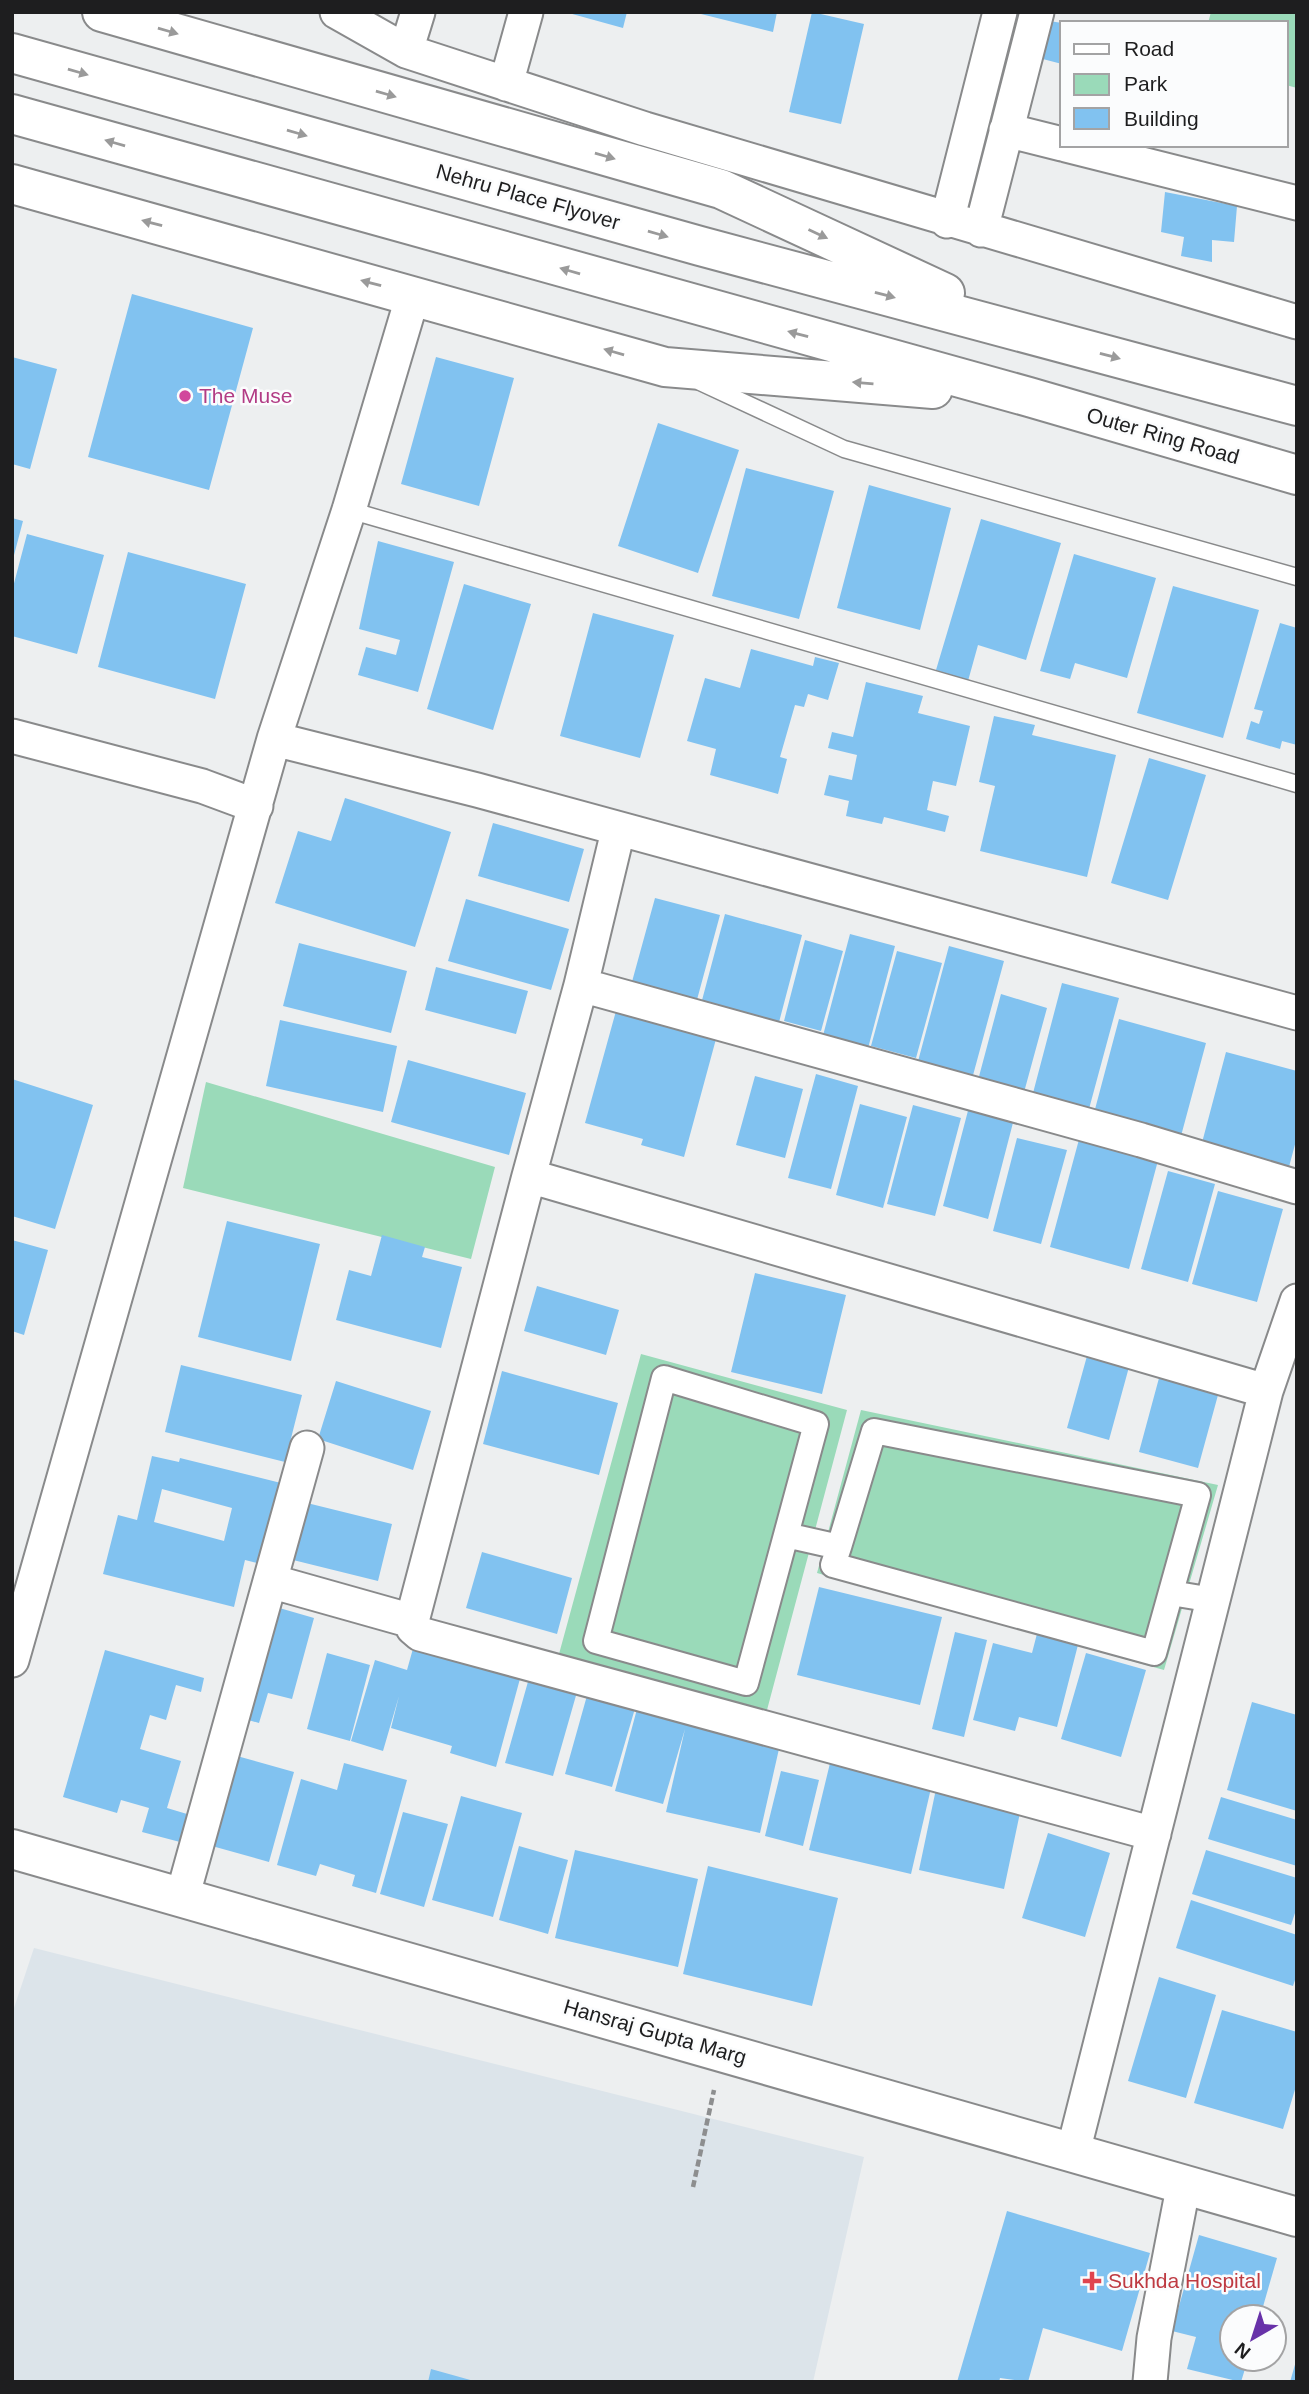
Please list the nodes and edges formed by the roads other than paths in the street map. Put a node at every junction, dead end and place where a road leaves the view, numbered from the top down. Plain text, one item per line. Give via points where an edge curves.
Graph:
1 (102, 12) edge
2 (337, 12) edge
3 (418, 12) edge
4 (527, 12) edge
5 (1000, 12) edge
6 (1037, 12) edge
7 (406, 51) junction
8 (12, 53) edge
9 (506, 84) junction
10 (12, 114) edge
11 (1006, 130) junction
12 (1060, 144) edge
13 (1072, 147) edge
14 (12, 184) edge
15 (1297, 203) edge
16 (947, 221) junction
17 (981, 230) junction
18 (413, 295) junction
19 (1297, 323) edge
20 (1044, 338) junction
21 (666, 367) junction
22 (1029, 397) junction
23 (1297, 406) edge
24 (1297, 475) edge
25 (349, 510) junction
26 (1297, 577) edge
27 (12, 736) edge
28 (274, 739) junction
29 (1297, 784) edge
30 (256, 806) junction
31 (618, 831) junction
32 (581, 985) junction
33 (1297, 1013) edge
34 (529, 1176) junction
35 (1297, 1186) edge
36 (1297, 1301) edge
37 (1266, 1391) junction
38 (307, 1448) dead end
39 (786, 1535) junction
40 (839, 1547) junction
41 (270, 1581) junction
42 (1171, 1593) junction
43 (1213, 1600) junction
44 (412, 1621) junction
45 (12, 1660) edge
46 (674, 1663) junction
47 (664, 1700) junction
48 (1154, 1834) junction
49 (12, 1849) edge
50 (182, 1898) junction
51 (1073, 2152) junction
52 (1184, 2183) junction
53 (1297, 2217) edge
54 (1150, 2382) edge

1 -> 20 main road via 721,189
2 - 7 street
3 - 7 street
4 - 9 street
5 - 16 street
6 - 11 street
7 - 9 street
8 -> 20 main road, Nehru Place Flyover
9 - 16 street
22 -> 10 main road
11 - 12 street
11 - 17 street
13 - 15 street
18 -> 14 main road
16 - 17 street
17 - 19 street
21 -> 18 main road
18 - 25 street
20 -> 23 main road
22 -> 21 main road
21 - 26 lane via 844,449
22 - 24 main road, Outer Ring Road
25 - 28 street
25 - 29 lane
27 - 30 street via 202,786
28 - 30 street
28 - 31 street
30 - 45 street
31 - 32 street
31 - 33 street
32 - 34 street
32 - 35 street
34 - 37 street
34 - 44 street
36 - 37 street
37 - 43 street
38 - 41 street
39 - 40 street
39 - 46 street via 746,1683
39 - 46 street via 816,1424 664,1378 596,1642
40 - 42 street via 833,1565 1154,1653
40 - 42 street via 874,1431 1198,1495
41 - 44 street
41 - 50 street
42 - 43 street
43 - 48 street
44 - 47 street via 420,1634
46 - 47 street
47 - 48 street
48 - 51 street
49 - 50 main road, Hansraj Gupta Marg
50 - 51 main road, Hansraj Gupta Marg
51 - 52 main road, Hansraj Gupta Marg
52 - 53 main road, Hansraj Gupta Marg
52 - 54 street

